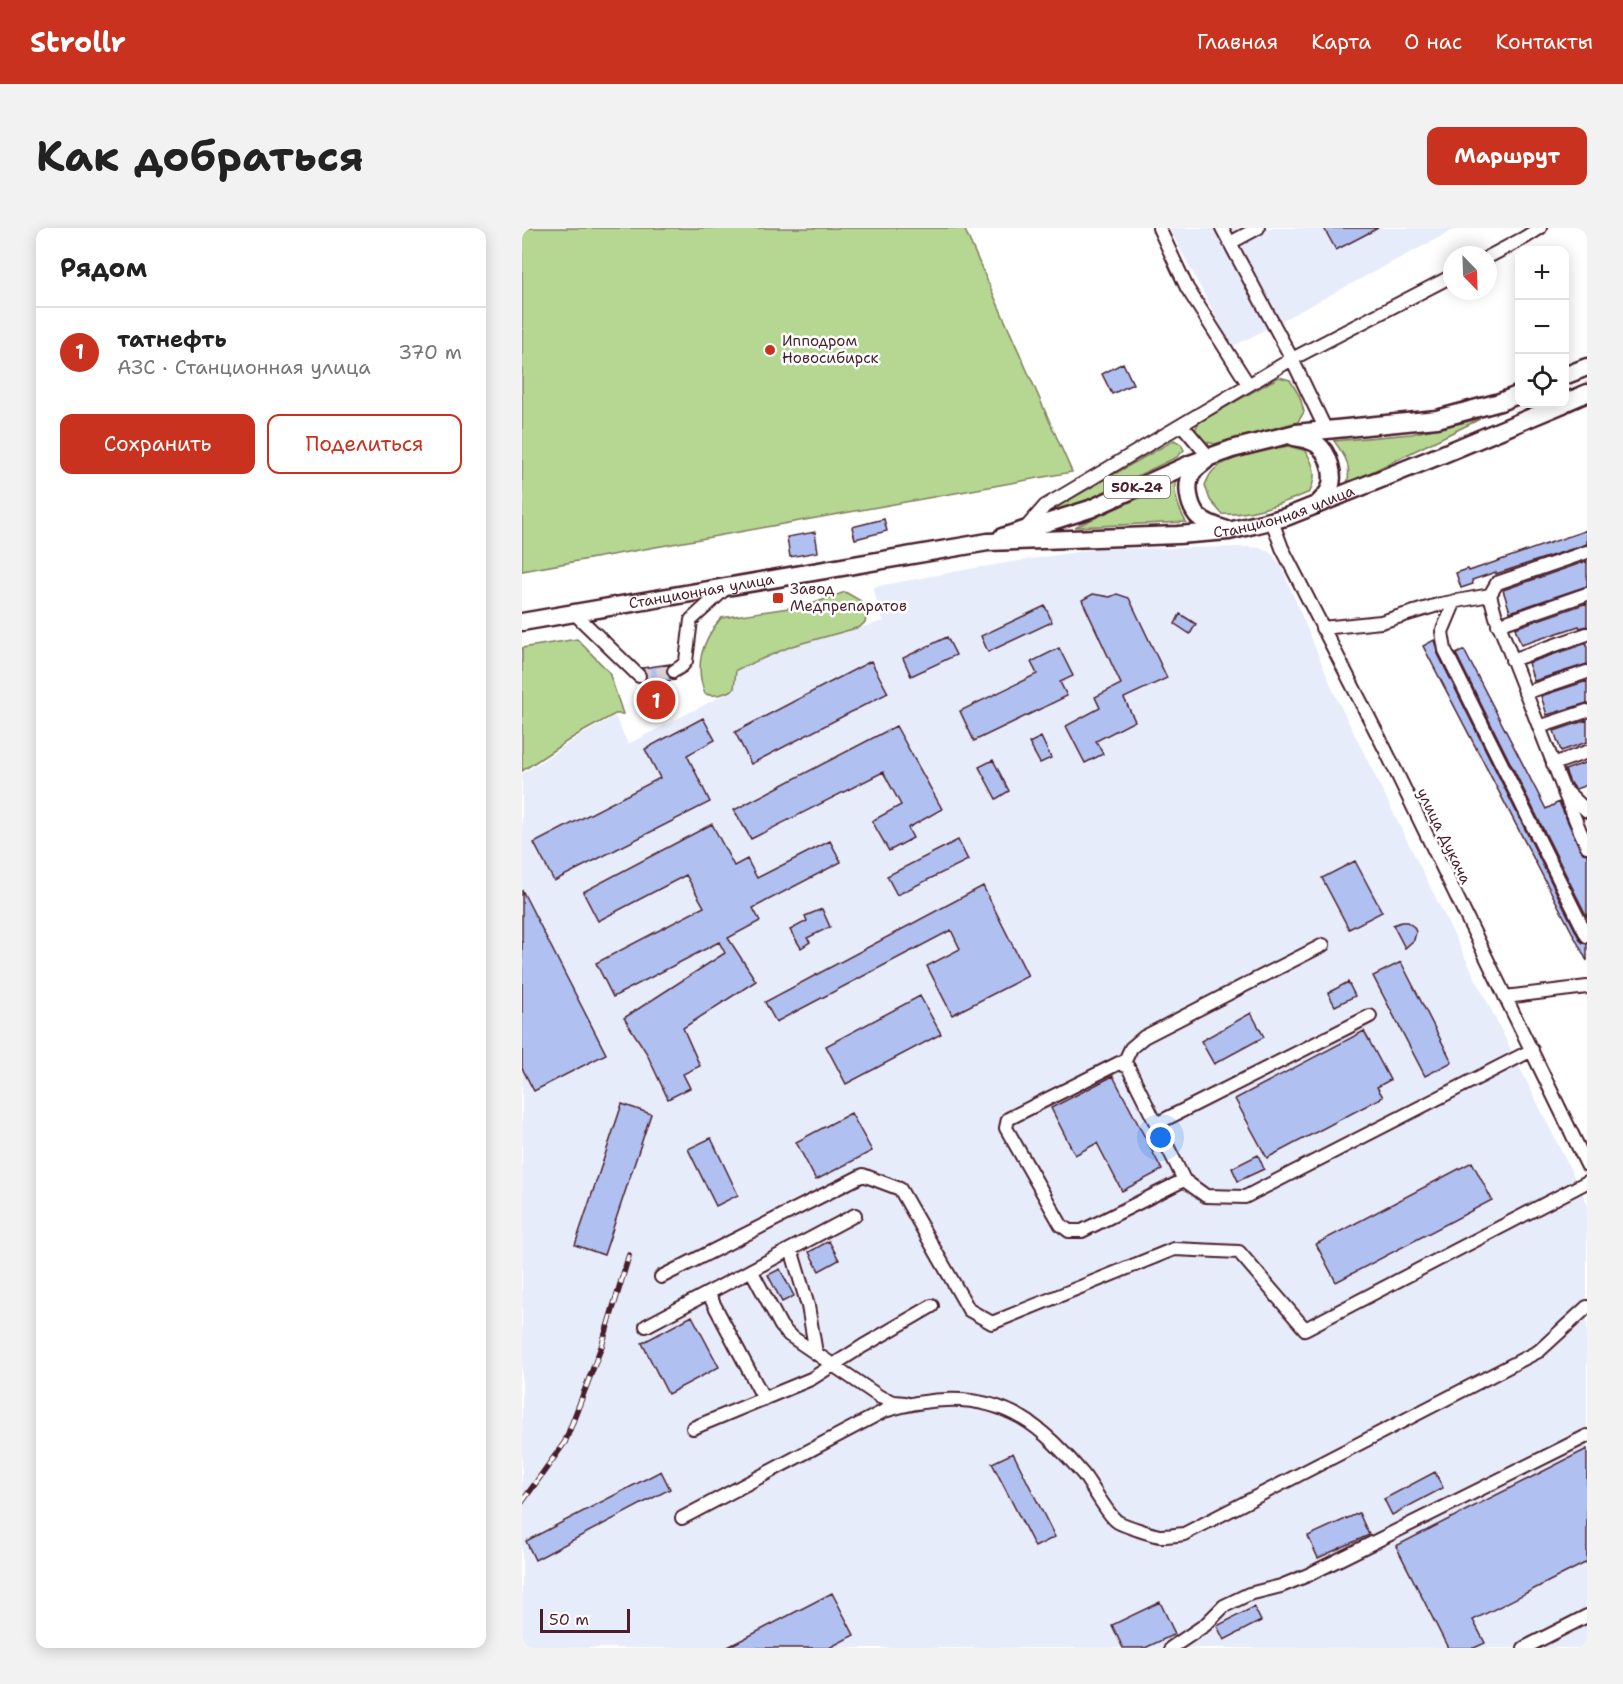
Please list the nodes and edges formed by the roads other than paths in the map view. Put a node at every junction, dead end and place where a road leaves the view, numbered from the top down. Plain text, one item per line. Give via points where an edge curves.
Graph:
1 (1159, 228) edge
2 (1222, 228) edge
3 (1258, 228) edge
4 (1540, 228) edge
5 (1230, 243) junction
6 (1497, 252) edge
7 (1443, 281) edge
8 (1292, 359) junction
9 (1587, 368) edge
10 (1569, 374) edge
11 (1248, 384) junction
12 (1587, 393) edge
13 (1515, 396) edge
14 (1569, 401) edge
15 (1552, 408) edge
16 (1182, 425) junction
17 (1326, 430) junction
18 (1287, 435) junction
19 (1209, 457) junction
20 (1318, 504) junction
21 (1272, 521) junction
22 (1025, 529) junction
23 (1230, 531) junction
24 (988, 542) junction
25 (1587, 552) edge
26 (729, 586) junction
27 (1587, 594) edge
28 (1490, 595) junction
29 (1455, 602) junction
30 (574, 613) junction
31 (522, 622) edge
32 (1498, 625) junction
33 (1322, 628) junction
34 (1587, 634) edge
35 (1512, 660) junction
36 (674, 671) dead end
37 (1587, 672) edge
38 (639, 676) dead end
39 (1525, 693) junction
40 (1587, 711) edge
41 (1539, 727) junction
42 (1587, 752) edge
43 (1553, 764) junction
44 (1563, 788) junction
45 (1587, 794) edge
46 (1574, 799) junction
47 (1587, 811) edge
48 (1587, 846) edge
49 (1587, 936) edge
50 (1323, 945) dead end
51 (1587, 987) edge
52 (1505, 997) junction
53 (1370, 1016) dead end
54 (1532, 1050) junction
55 (1123, 1065) junction
56 (1156, 1124) junction
57 (1587, 1165) edge
58 (1184, 1180) junction
59 (1587, 1182) edge
60 (855, 1215) dead end
61 (791, 1249) junction
62 (752, 1270) junction
63 (661, 1277) dead end
64 (708, 1293) junction
65 (932, 1306) dead end
66 (1587, 1307) edge
67 (646, 1326) dead end
68 (816, 1353) junction
69 (835, 1365) junction
70 (764, 1399) junction
71 (909, 1403) junction
72 (693, 1428) dead end
73 (1587, 1436) edge
74 (682, 1518) dead end
75 (1587, 1616) edge
76 (1171, 1648) edge
77 (1524, 1648) edge

1 - 11 street via 1187,288
2 - 5 street
3 - 5 street
4 - 6 street
5 - 8 street
7 - 8 street
8 - 11 street
8 - 17 street
9 - 10 main road
11 - 16 street
12 - 14 main road, Станционная улица / 50К-24
13 - 17 main road, Станционная улица / 50К-24 via 1437,419
15 - 20 main road, Станционная улица / 50К-24
16 - 19 street
16 - 22 street via 1045,506
17 - 18 main road, Станционная улица / 50К-24
18 - 19 main road, Станционная улица / 50К-24
18 - 20 main road via 1318,445 1326,455 1330,489
19 - 22 main road, Станционная улица / 50К-24 via 1090,508
19 - 23 main road via 1192,472 1188,483 1190,500 1198,515 1209,524
20 - 21 main road, Станционная улица / 50К-24
21 - 23 main road, Станционная улица / 50К-24
21 - 33 street, улица Дукача
22 - 24 main road, Станционная улица / 50К-24
23 - 24 main road, Станционная улица / 50К-24
24 - 26 main road, Станционная улица / 50К-24
25 - 28 street via 1497,583
26 - 30 main road, Станционная улица / 50К-24
26 - 36 street via 691,620 686,661
27 - 32 street
28 - 29 street
28 - 32 street
29 - 33 street via 1381,622
29 - 49 street via 1442,632 1445,650
30 - 31 main road, Станционная улица / 50К-24
30 - 38 street
32 - 35 street
33 - 52 street, улица Дукача
34 - 35 street
35 - 39 street
37 - 39 street
39 - 41 street
40 - 41 street
41 - 43 street
42 - 43 street
43 - 44 street
44 - 46 street
44 - 48 street
45 - 46 street
46 - 47 street
50 - 55 street via 1144,1037 1131,1048
51 - 52 street
52 - 54 street, улица Дукача
53 - 56 street
54 - 57 street, улица Дукача
54 - 58 street via 1245,1197 1206,1196
55 - 56 street via 1128,1067
55 - 58 street via 1119,1063 1008,1119 1006,1128 1061,1225 1069,1231 1082,1231
56 - 58 street
59 - 63 street via 1305,1329 1239,1252 1174,1249 992,1323 969,1310 900,1189 863,1174
60 - 61 street
61 - 62 street
61 - 68 street via 808,1306
62 - 64 street
62 - 68 street via 781,1326 794,1340
64 - 67 street
64 - 70 street
65 - 69 street
66 - 71 street via 1539,1351 1184,1534 1160,1536 1117,1522 1083,1474 1039,1429 1005,1409 974,1401
68 - 69 street
69 - 70 street
69 - 71 street via 880,1397
70 - 72 street
71 - 74 street via 884,1411
73 - 76 street via 1308,1575 1224,1606 1205,1625
75 - 77 street

